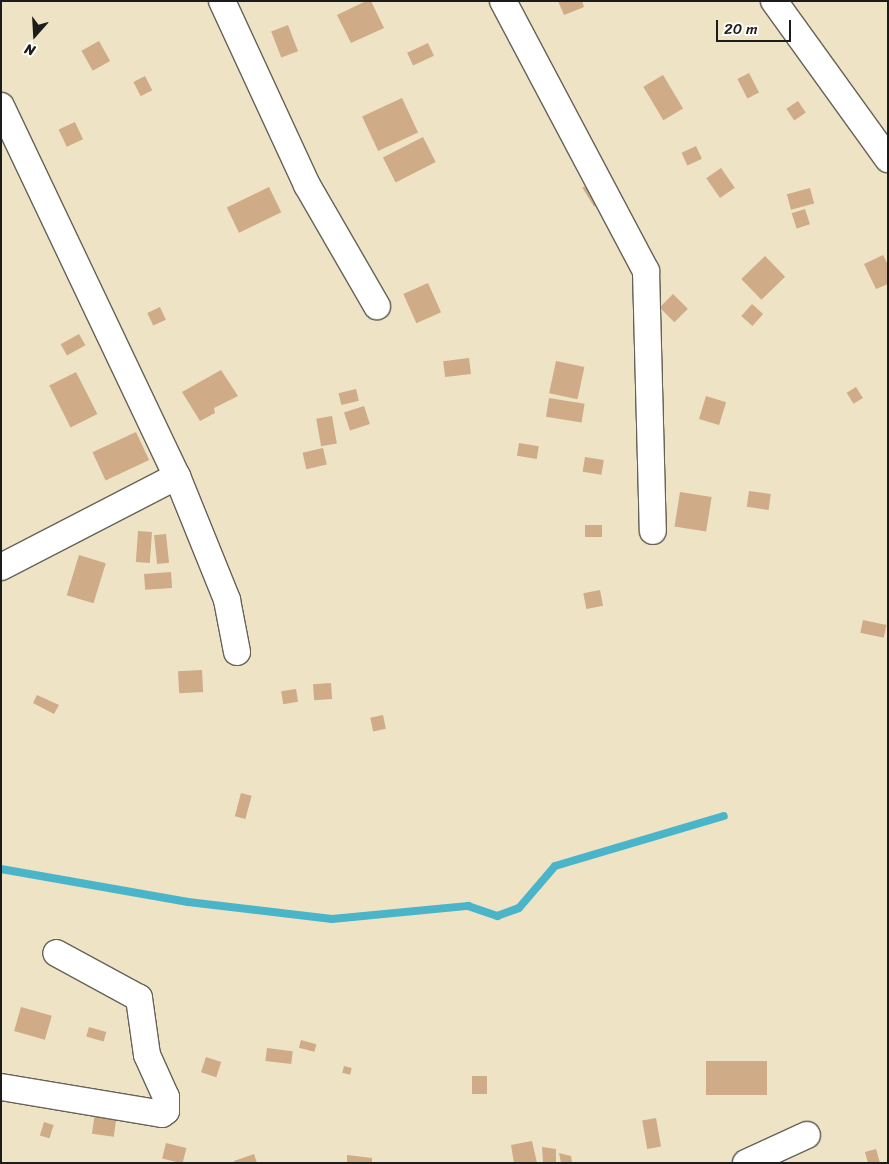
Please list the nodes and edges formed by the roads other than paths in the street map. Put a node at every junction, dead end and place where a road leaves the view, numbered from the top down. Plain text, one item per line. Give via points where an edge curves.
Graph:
1 (222, 1) edge
2 (503, 1) edge
3 (774, 1) edge
4 (1, 106) edge
5 (888, 159) edge
6 (377, 306) dead end
7 (177, 476) junction
8 (653, 531) dead end
9 (1, 567) edge
10 (237, 652) dead end
11 (56, 953) dead end
12 (1, 1086) edge
13 (807, 1135) dead end
14 (746, 1163) edge

1 - 6 street via 307,185
2 - 8 street via 646,271
3 - 5 street
4 - 7 street
7 - 9 street
7 - 10 street via 227,600
11 - 12 street via 139,998 147,1055 166,1097 166,1111 162,1114
13 - 14 street

